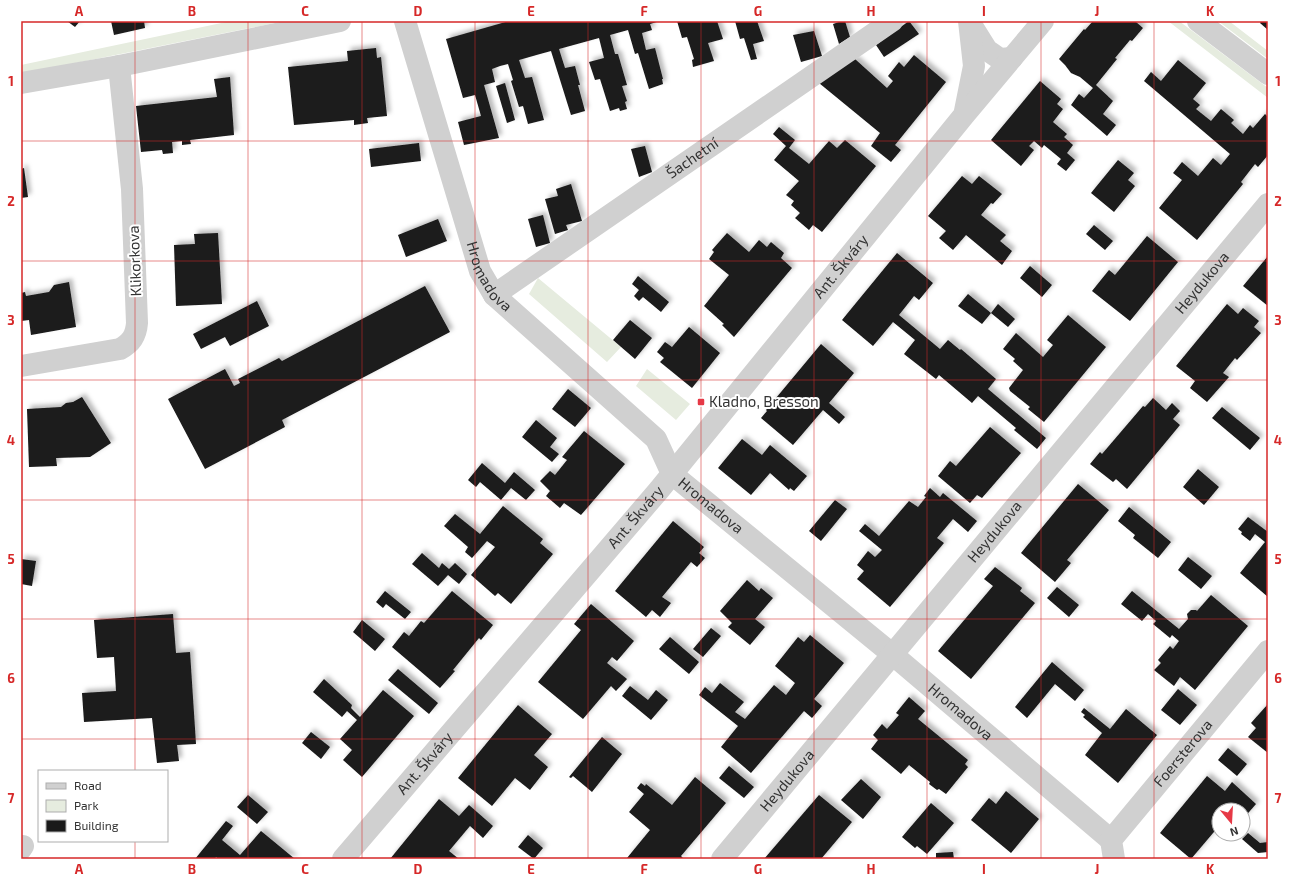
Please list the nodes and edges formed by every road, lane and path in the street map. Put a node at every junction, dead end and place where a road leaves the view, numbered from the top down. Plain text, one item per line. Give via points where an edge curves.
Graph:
1 (340, 21) edge
2 (405, 21) edge
3 (892, 21) edge
4 (969, 21) edge
5 (1043, 21) edge
6 (1198, 21) edge
7 (1012, 58) junction
8 (119, 66) junction
9 (1268, 74) edge
10 (21, 83) edge
11 (965, 114) junction
12 (1268, 204) edge
13 (494, 295) junction
14 (21, 366) edge
15 (672, 474) junction
16 (1268, 651) edge
17 (892, 654) junction
18 (1112, 849) edge
19 (343, 859) edge
20 (722, 859) edge

1 - 8 street
2 - 13 street, Hromadova via 480,271
3 - 13 street, Šachetní
4 - 7 street via 987,50 1000,60
4 - 11 street via 974,66
5 - 7 street, Ant. Škváry
6 - 9 street
7 - 11 street, Ant. Škváry
8 - 10 street
8 - 14 street, Klikorkova via 132,189 137,324 135,336 120,349
11 - 15 street, Ant. Škváry
12 - 17 street, Heydukova
13 - 15 street, Hromadova via 656,439
15 - 17 street, Hromadova
15 - 19 street, Ant. Škváry
16 - 18 street, Foersterova
17 - 18 street, Hromadova
17 - 20 street, Heydukova

